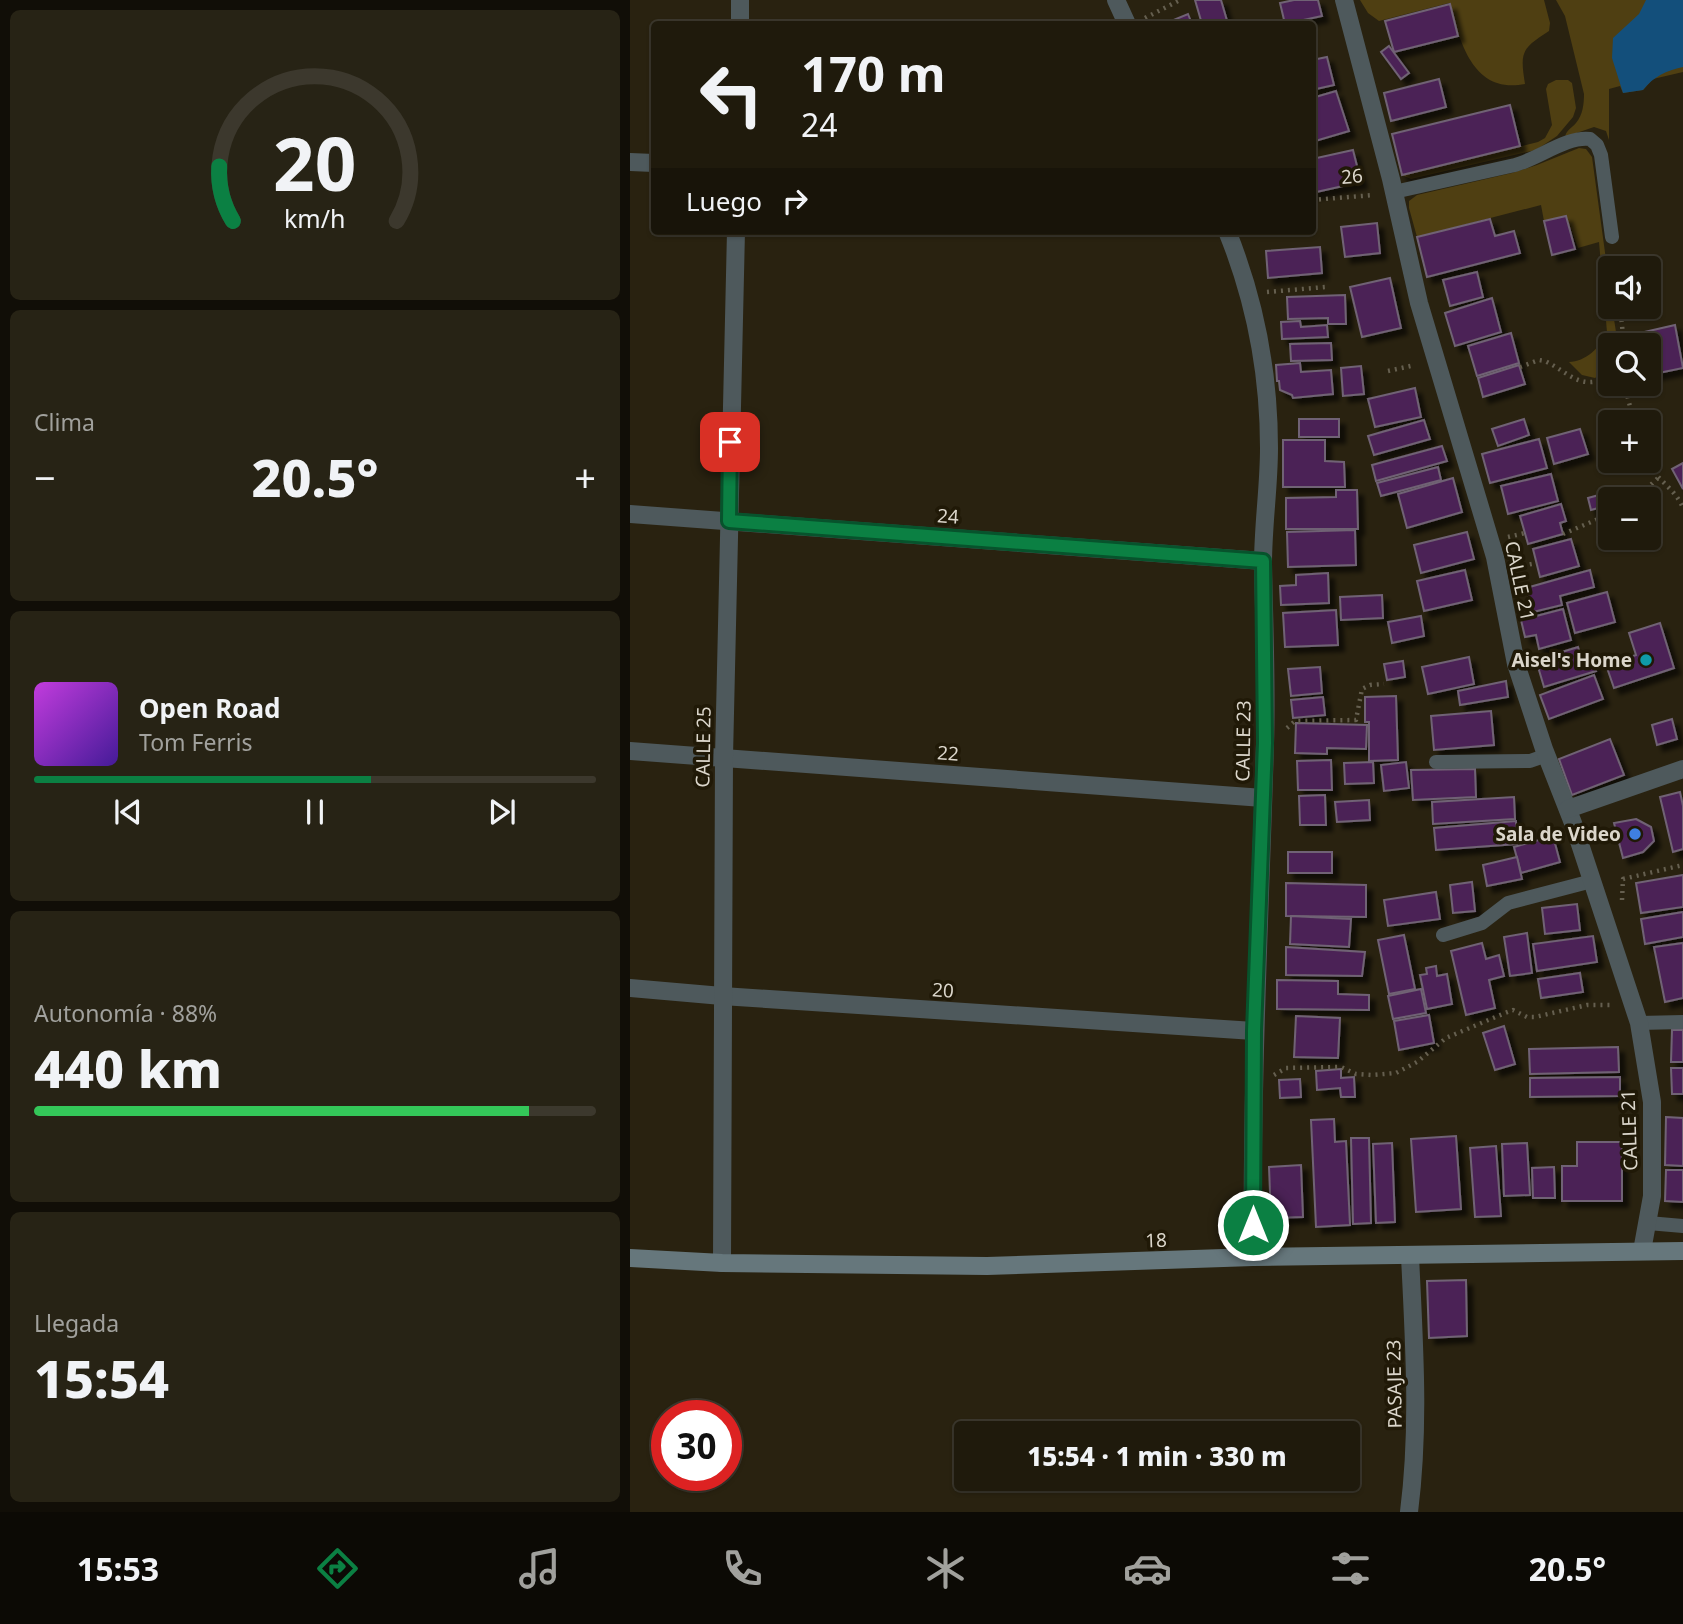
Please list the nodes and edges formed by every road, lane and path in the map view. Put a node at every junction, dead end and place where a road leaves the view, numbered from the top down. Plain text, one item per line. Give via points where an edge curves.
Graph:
1 (740, 0) edge
2 (1116, 0) edge
3 (1180, 0) edge
4 (1344, 0) edge
5 (740, 21) edge
6 (1133, 21) edge
7 (1136, 21) edge
8 (630, 162) edge
9 (651, 163) edge
10 (1394, 192) junction
11 (1316, 200) edge
12 (736, 235) edge
13 (1229, 235) edge
14 (1612, 237) dead end
15 (1326, 287) dead end
16 (1248, 293) junction
17 (1520, 367) dead end
18 (1598, 382) edge
19 (1654, 473) edge
20 (1659, 477) junction
21 (1649, 487) edge
22 (1683, 508) edge
23 (630, 514) edge
24 (1598, 519) edge
25 (729, 521) junction
26 (1563, 534) dead end
27 (1263, 561) junction
28 (1384, 684) dead end
29 (1265, 728) junction
30 (630, 751) edge
31 (1547, 755) junction
32 (724, 757) junction
33 (1436, 762) dead end
34 (1683, 769) edge
35 (1263, 798) junction
36 (1568, 809) junction
37 (1683, 866) edge
38 (1592, 881) junction
39 (1605, 922) junction
40 (1443, 935) dead end
41 (630, 988) edge
42 (722, 996) junction
43 (1632, 1003) junction
44 (1683, 1022) edge
45 (1639, 1023) junction
46 (1254, 1031) junction
47 (1255, 1086) junction
48 (1648, 1223) junction
49 (1683, 1226) edge
50 (1642, 1251) junction
51 (1683, 1251) edge
52 (1410, 1255) junction
53 (630, 1258) edge
54 (1253, 1258) junction
55 (722, 1263) junction
56 (1409, 1512) edge

1 - 5 street
2 - 6 street
3 - 7 path
4 - 10 street, CALLE 21
8 - 9 street
10 - 11 path, 26
10 - 14 lane via 1515,166 1574,140 1590,139 1601,155
10 - 31 street, CALLE 21 via 1419,303 1495,557 1516,664
12 - 25 street, CALLE 25
13 - 16 street, CALLE 23
15 - 16 path
16 - 27 street, CALLE 23 via 1265,376 1268,422
17 - 18 path via 1545,361 1584,383
19 - 20 path
20 - 21 path
20 - 22 path via 1672,488
23 - 25 street, 24
24 - 26 path
25 - 27 street, 24
25 - 32 street, CALLE 25
27 - 29 street, CALLE 23
28 - 29 path via 1362,690 1356,720 1295,721 1287,728
29 - 35 street, CALLE 23
30 - 32 street, 22
31 - 33 lane via 1530,761
31 - 36 street, CALLE 21
32 - 35 street, 22
32 - 42 street, CALLE 25
34 - 36 street
35 - 46 street, CALLE 23
36 - 38 street, CALLE 21
37 - 39 path via 1623,879 1620,909 1615,918
38 - 39 street, CALLE 21
38 - 40 lane via 1508,903 1475,926
39 - 43 street, CALLE 21
41 - 42 street, 20
42 - 46 street, 20
42 - 55 street, CALLE 25
43 - 45 street, CALLE 21
43 - 47 path via 1587,1005 1535,1017 1513,1010 1446,1038 1418,1062 1396,1073 1286,1068
44 - 45 lane
45 - 48 street, CALLE 21 via 1652,1102
46 - 47 street, CALLE 23
47 - 54 street, CALLE 23
48 - 49 lane
48 - 50 street, CALLE 21
50 - 51 street, 18
50 - 52 street, 18
52 - 54 street, 18
52 - 56 street, PASAJE 23 via 1417,1395
53 - 55 street, 18
54 - 55 street, 18 via 987,1266

